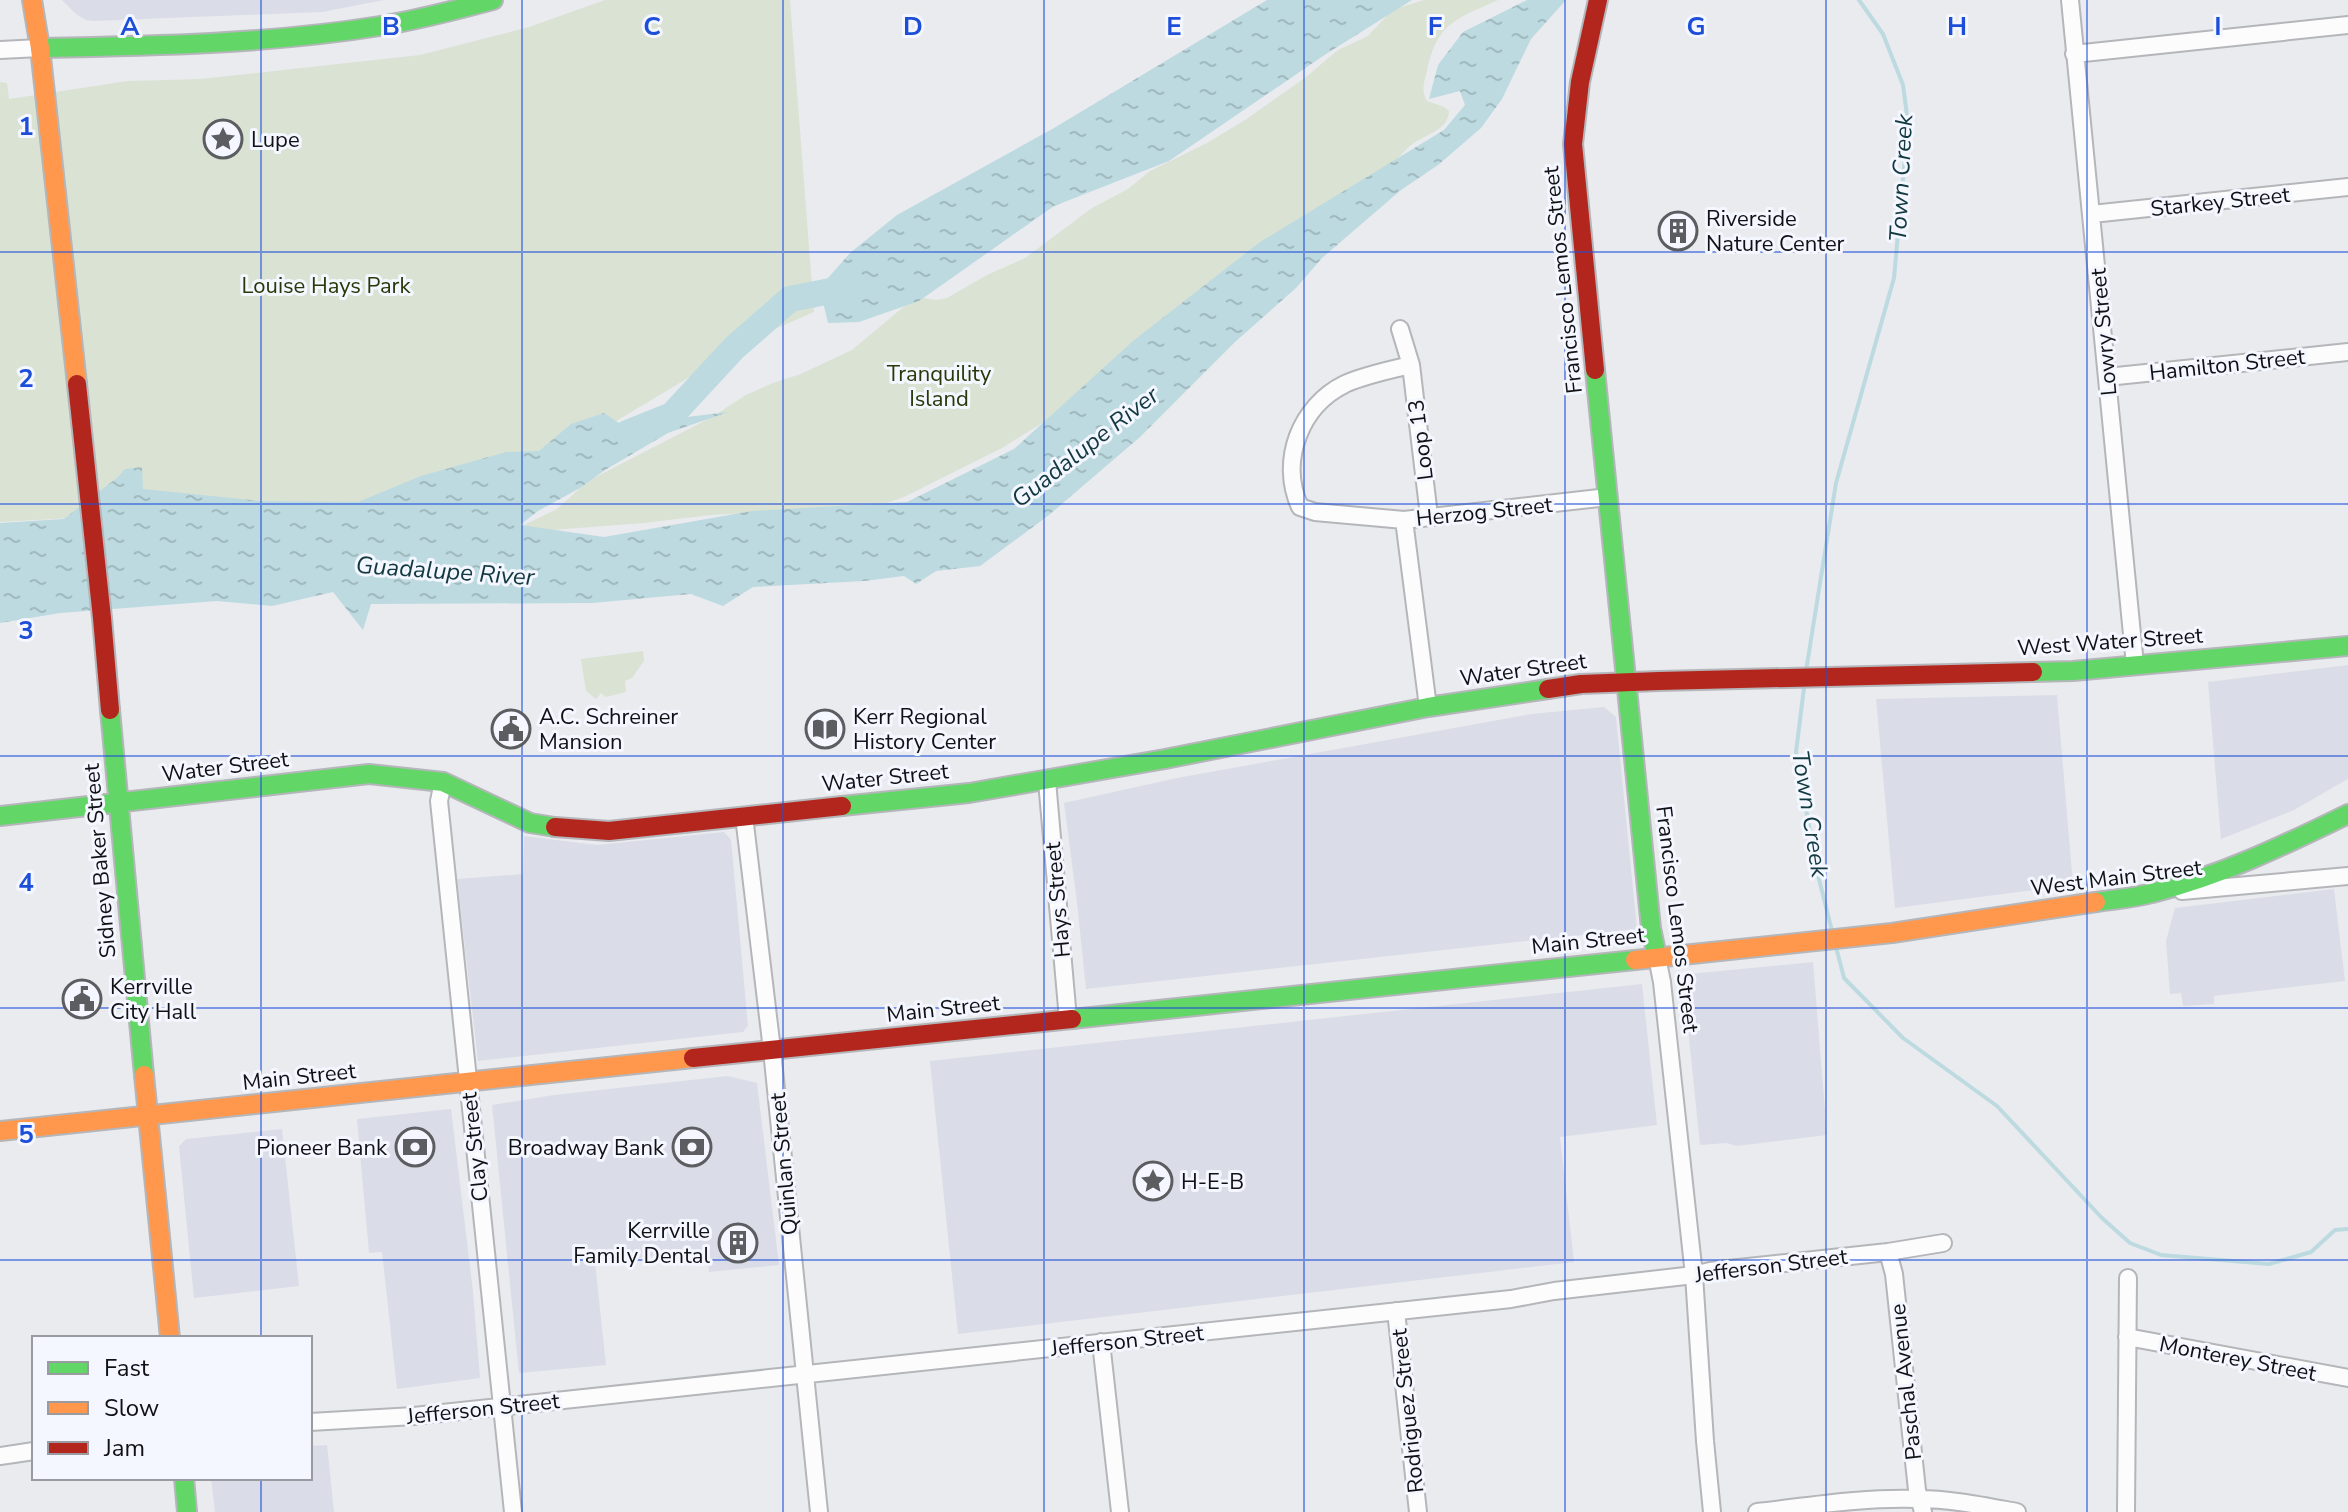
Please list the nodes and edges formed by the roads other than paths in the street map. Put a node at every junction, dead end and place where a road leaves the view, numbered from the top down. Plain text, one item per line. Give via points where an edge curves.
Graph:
1 (32, 0) edge
2 (493, 0) edge
3 (1598, 0) edge
4 (2070, 0) edge
5 (2348, 25) edge
6 (40, 48) junction
7 (0, 50) edge
8 (2074, 54) junction
9 (2348, 187) edge
10 (2092, 214) junction
11 (1400, 329) dead end
12 (2348, 352) edge
13 (1411, 365) junction
14 (2107, 377) junction
15 (1608, 497) junction
16 (1429, 516) junction
17 (1404, 520) junction
18 (2348, 646) edge
19 (2135, 665) junction
20 (1875, 675) joint
21 (1627, 682) junction
22 (1428, 707) junction
23 (1047, 781) junction
24 (443, 782) junction
25 (117, 802) junction
26 (2348, 814) edge
27 (0, 816) edge
28 (744, 816) junction
29 (2348, 878) edge
30 (2149, 894) junction
31 (1892, 933) joint
32 (1657, 957) junction
33 (1068, 1019) junction
34 (772, 1050) junction
35 (467, 1082) junction
36 (147, 1116) junction
37 (0, 1131) edge
38 (1943, 1243) dead end
39 (1888, 1252) junction
40 (1694, 1275) junction
41 (2128, 1278) dead end
42 (1396, 1311) junction
43 (170, 1336) edge
44 (2127, 1337) junction
45 (1101, 1342) junction
46 (805, 1374) junction
47 (2348, 1378) edge
48 (502, 1406) junction
49 (312, 1422) edge
50 (32, 1451) edge
51 (0, 1456) edge
52 (184, 1480) edge
53 (1921, 1505) edge
54 (187, 1512) edge
55 (513, 1512) edge
56 (819, 1512) edge
57 (1120, 1512) edge
58 (1418, 1512) edge
59 (1712, 1512) edge
60 (1757, 1512) edge
61 (2017, 1512) edge
62 (2126, 1512) edge

1 - 6 main road, Sidney Baker Street
2 - 6 main road via 317,34
3 - 15 main road, Francisco Lemos Street via 1572,132
4 - 8 street, Lowry Street
5 - 8 street
6 - 7 street
6 - 25 main road, Sidney Baker Street
8 - 10 street, Lowry Street
9 - 10 street, Starkey Street
10 - 14 street, Lowry Street
11 - 13 street, Loop 13
12 - 14 street, Hamilton Street
13 - 16 street, Loop 13
13 - 17 street via 1347,383 1324,398 1298,432 1290,459 1300,507
14 - 19 street, Lowry Street
15 - 16 street, Herzog Street
15 - 21 main road, Francisco Lemos Street
16 - 17 street, Herzog Street
17 - 22 street, Herzog Street
18 - 19 main road, West Water Street
19 - 20 main road, West Water Street
20 - 21 main road, Water Street
21 - 22 main road, Water Street
21 - 32 main road, Francisco Lemos Street
22 - 23 main road, Water Street
23 - 28 main road, Water Street
23 - 33 street, Hays Street
24 - 25 main road, Water Street via 369,774
24 - 28 main road, Water Street via 530,823 564,829 609,831
24 - 35 street, Clay Street via 439,801
25 - 27 main road, Water Street
25 - 36 main road, Sidney Baker Street
26 - 30 main road via 2252,857
28 - 34 street, Quinlan Street
29 - 30 street, West Main Street
30 - 31 main road, West Main Street
31 - 32 main road, Main Street
32 - 33 main road, Main Street
32 - 40 street, Francisco Lemos Street
33 - 34 main road, Main Street
34 - 35 main road, Main Street
34 - 46 street, Quinlan Street
35 - 36 main road, Main Street
35 - 48 street, Clay Street
36 - 37 main road, Main Street
36 - 43 main road, Sidney Baker Street
38 - 39 street, Jefferson Street
39 - 40 street, Jefferson Street
39 - 53 street, Paschal Avenue
40 - 42 street, Jefferson Street
40 - 59 street, Francisco Lemos Street
41 - 44 street
42 - 45 street, Jefferson Street
42 - 58 street, Rodriguez Street
44 - 47 street, Monterey Street
44 - 62 street
45 - 46 street, Jefferson Street
45 - 57 street
46 - 48 street, Jefferson Street
46 - 56 street, Quinlan Street
48 - 49 street, Jefferson Street
48 - 55 street, Clay Street
50 - 51 street
52 - 54 main road
53 - 60 street via 1881,1499
53 - 61 street via 1951,1501

